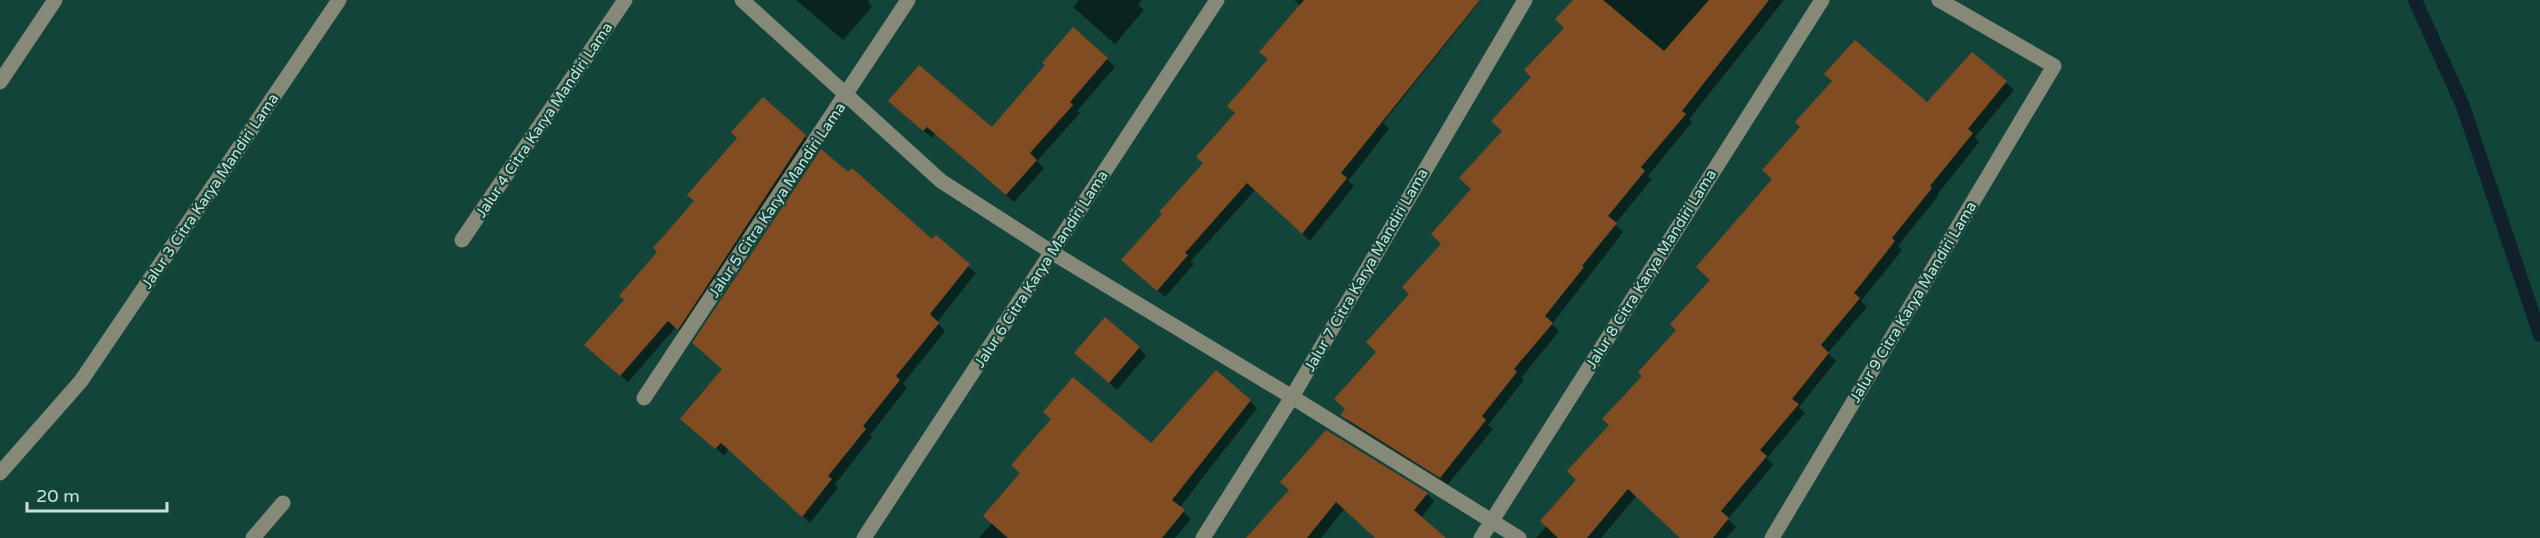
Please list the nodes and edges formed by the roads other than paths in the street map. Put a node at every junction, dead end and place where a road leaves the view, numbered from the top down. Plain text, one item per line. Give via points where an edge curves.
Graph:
1 (55, 0) edge
2 (339, 0) edge
3 (625, 0) edge
4 (742, 0) edge
5 (908, 0) edge
6 (1217, 0) edge
7 (1525, 0) edge
8 (1822, 0) edge
9 (1939, 0) edge
10 (0, 82) edge
11 (848, 94) junction
12 (462, 240) dead end
13 (1053, 252) junction
14 (1292, 397) junction
15 (644, 398) dead end
16 (0, 473) edge
17 (283, 503) dead end
18 (1491, 522) junction
19 (253, 538) edge
20 (864, 538) edge
21 (1203, 538) edge
22 (1480, 538) edge
23 (1520, 538) edge
24 (1772, 538) edge

1 - 10 street
2 - 16 street, Jalur 3 Citra Karya Mandiri Lama via 81,381
3 - 12 street, Jalur 4 Citra Karya Mandiri Lama
4 - 11 street
5 - 11 street, Jalur 5 Citra Karya Mandiri Lama
6 - 13 street, Jalur 6 Citra Karya Mandiri Lama
7 - 14 street, Jalur 7 Citra Karya Mandiri Lama
8 - 18 street, Jalur 8 Citra Karya Mandiri Lama
9 - 24 street, Jalur 9 Citra Karya Mandiri Lama via 2054,66
11 - 13 street via 941,181
11 - 15 street, Jalur 5 Citra Karya Mandiri Lama
13 - 14 street
13 - 20 street, Jalur 6 Citra Karya Mandiri Lama
14 - 18 street
14 - 21 street, Jalur 7 Citra Karya Mandiri Lama
17 - 19 street
18 - 22 street, Jalur 8 Citra Karya Mandiri Lama
18 - 23 street

